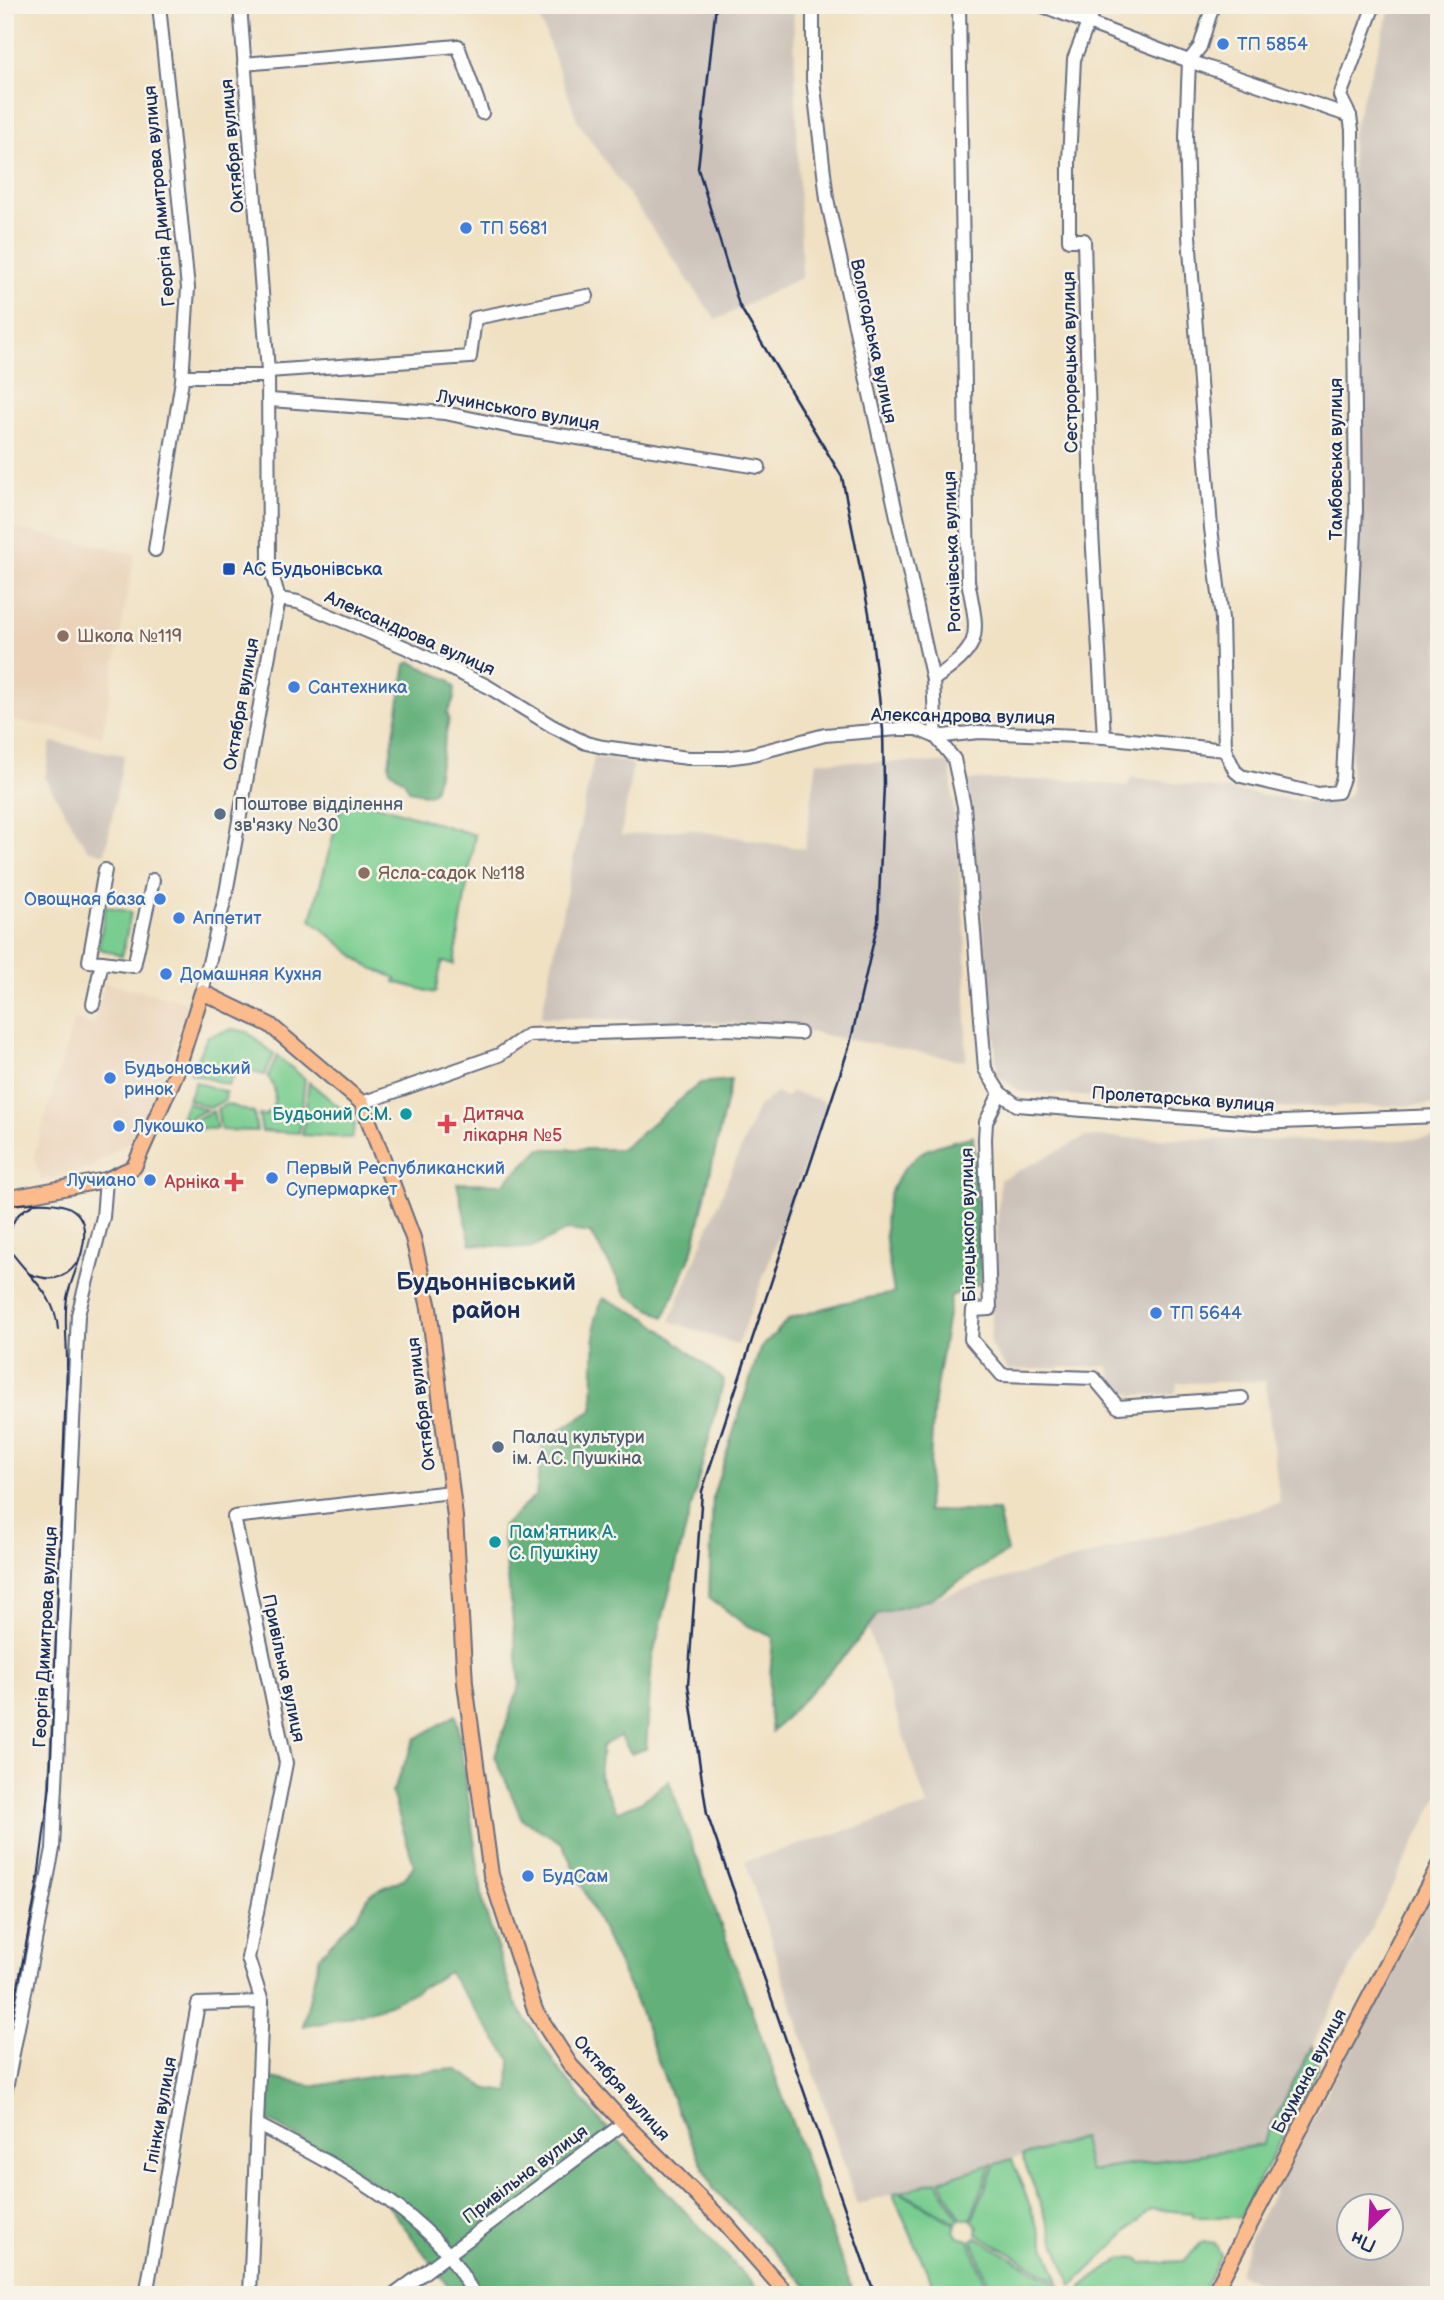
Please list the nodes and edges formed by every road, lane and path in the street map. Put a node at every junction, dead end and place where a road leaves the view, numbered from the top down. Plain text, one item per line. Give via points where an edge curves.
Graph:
1 (159, 5) edge
2 (240, 5) edge
3 (813, 5) edge
4 (959, 5) edge
5 (1040, 5) edge
6 (1095, 5) edge
7 (1213, 5) edge
8 (1374, 5) edge
9 (1090, 22) junction
10 (1189, 61) junction
11 (244, 64) junction
12 (482, 113) dead end
13 (1350, 116) junction
14 (587, 296) dead end
15 (268, 374) junction
16 (183, 376) junction
17 (270, 400) junction
18 (759, 467) dead end
19 (155, 550) dead end
20 (279, 599) junction
21 (933, 680) junction
22 (936, 737) junction
23 (1104, 737) junction
24 (1225, 750) junction
25 (105, 870) dead end
26 (153, 880) dead end
27 (102, 962) junction
28 (202, 992) junction
29 (93, 1004) dead end
30 (800, 1033) dead end
31 (1000, 1093) junction
32 (362, 1103) junction
33 (1439, 1116) edge
34 (106, 1180) junction
35 (5, 1199) edge
36 (1242, 1398) dead end
37 (452, 1492) junction
38 (1439, 1865) edge
39 (262, 2002) junction
40 (5, 2094) edge
41 (624, 2123) junction
42 (258, 2125) junction
43 (448, 2254) junction
44 (775, 2280) junction
45 (146, 2295) edge
46 (250, 2295) edge
47 (394, 2295) edge
48 (475, 2295) edge
49 (783, 2295) edge
50 (788, 2295) edge
51 (1213, 2295) edge

1 - 16 street, Георгія Димитрова вулиця via 188,288
2 - 11 street, Октября вулиця
3 - 21 street, Вологодська вулиця via 813,79 827,199
4 - 21 street, Рогачівська вулиця via 968,581 976,632 960,661
5 - 9 street
6 - 9 street, Сестрорецька вулиця
7 - 10 street via 1200,47
8 - 13 street, Тамбовська вулиця via 1340,96
9 - 10 street
9 - 23 street, Сестрорецька вулиця via 1074,59 1069,240 1084,240 1092,532
10 - 13 street
10 - 24 street via 1189,236 1222,619
11 - 12 street via 458,46
11 - 15 street, Октября вулиця
13 - 24 street, Тамбовська вулиця via 1356,510 1343,778 1338,792 1329,794 1241,776
14 - 15 street, Лучинського вулиця via 475,317 470,357
15 - 16 street
15 - 17 street, Октября вулиця
16 - 19 street, Георгія Димитрова вулиця
17 - 18 street, Лучинського вулиця via 445,413
17 - 20 street, Октября вулиця via 268,563
20 - 22 street, Александрова вулиця via 299,602 418,653 586,743 688,758 725,758 860,731 917,729
20 - 28 street, Октября вулиця via 226,893
21 - 22 street
22 - 23 street, Александрова вулиця via 978,732
22 - 31 street via 954,759 964,806 985,1069
23 - 24 street, Александрова вулиця
25 - 27 street via 89,961
26 - 27 street via 134,966
27 - 29 street
28 - 32 main road, Октября вулиця via 270,1025
28 - 34 main road via 177,1071 144,1150 134,1167
30 - 32 street via 727,1029 528,1035 499,1055
31 - 33 street, Пролетарська вулиця via 1017,1105 1256,1123
31 - 36 street, Білецького вулиця via 986,1122 985,1139 990,1309 973,1310 971,1339 1002,1375 1094,1378 1118,1407
32 - 37 main road, Октября вулиця via 418,1256
34 - 35 main road
34 - 40 street, Георгія Димитрова вулиця via 103,1217 78,1315 53,1849
37 - 39 street, Привільна вулиця via 234,1517 286,1763 248,1958
37 - 41 main road, Октября вулиця via 465,1683 491,1875 535,2010 571,2066
38 - 51 main road, Баумана вулиця
39 - 42 street, Привільна вулиця
39 - 45 street, Глінки вулиця via 198,2004
41 - 43 street, Привільна вулиця
41 - 44 main road, Октября вулиця via 727,2225
42 - 43 street via 369,2188
42 - 46 street, Привільна вулиця
43 - 47 street, Привільна вулиця
43 - 48 street
44 - 49 main road
44 - 50 main road, Октября вулиця

